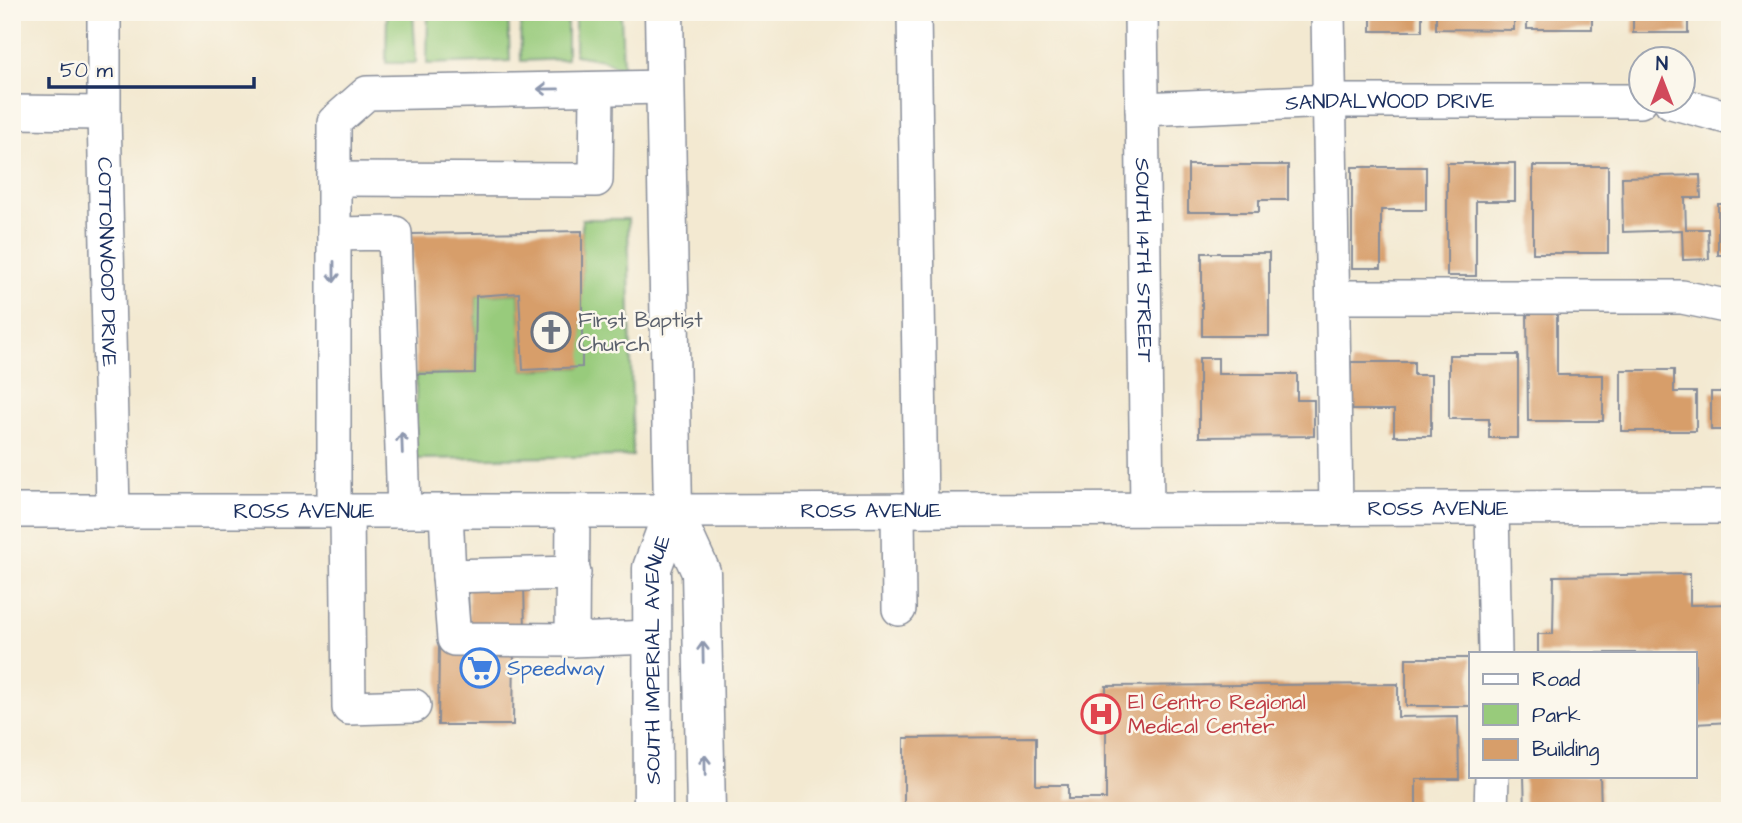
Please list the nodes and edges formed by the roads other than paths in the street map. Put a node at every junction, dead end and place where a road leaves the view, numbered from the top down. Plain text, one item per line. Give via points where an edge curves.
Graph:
1 (104, 12) edge
2 (664, 12) edge
3 (914, 12) edge
4 (1141, 12) edge
5 (1328, 12) edge
6 (665, 87) junction
7 (597, 89) junction
8 (1330, 101) junction
9 (1626, 101) edge
10 (1142, 109) junction
11 (1696, 109) edge
12 (12, 112) edge
13 (104, 113) junction
14 (1730, 118) edge
15 (334, 179) junction
16 (334, 234) junction
17 (1333, 297) junction
18 (1730, 307) edge
19 (1730, 507) edge
20 (1492, 508) junction
21 (1147, 509) junction
22 (1336, 509) junction
23 (910, 510) junction
24 (12, 511) edge
25 (113, 511) junction
26 (340, 511) junction
27 (404, 511) junction
28 (446, 511) junction
29 (573, 511) junction
30 (673, 511) junction
31 (574, 573) junction
32 (449, 576) junction
33 (899, 609) dead end
34 (652, 637) junction
35 (572, 640) junction
36 (1495, 652) edge
37 (414, 706) dead end
38 (1492, 778) edge
39 (653, 811) edge
40 (706, 811) edge
41 (1491, 811) edge

1 - 13 street, COTTONWOOD DRIVE
2 - 6 highway, SOUTH IMPERIAL AVENUE
3 - 23 street
4 - 10 street, SOUTH 14TH STREET
5 - 8 street
6 - 7 street
6 - 30 highway, SOUTH IMPERIAL AVENUE
7 -> 15 street via 368,93 334,122
7 - 15 street via 596,180
8 - 9 street, SANDALWOOD DRIVE
8 - 10 street, SANDALWOOD DRIVE
8 - 17 street
10 - 21 street, SOUTH 14TH STREET
11 - 14 street
12 - 13 street
13 - 25 street, COTTONWOOD DRIVE
15 - 16 street
16 -> 26 street
27 -> 16 street via 395,233
17 - 18 street via 1682,297
17 - 22 street
19 - 20 street, ROSS AVENUE
20 - 22 street, ROSS AVENUE
20 - 36 street
21 - 22 street, ROSS AVENUE
21 - 23 street, ROSS AVENUE
23 - 30 street, ROSS AVENUE
23 - 33 street
24 - 25 street, ROSS AVENUE
25 - 26 street, ROSS AVENUE
26 - 27 street, ROSS AVENUE
26 - 37 street via 349,708
27 - 28 street, ROSS AVENUE
28 - 29 street, ROSS AVENUE
28 - 32 street
29 - 30 street, ROSS AVENUE
29 - 31 street
30 - 34 highway, SOUTH IMPERIAL AVENUE via 652,568
40 -> 30 highway, SOUTH IMPERIAL AVENUE via 701,572
31 - 32 street
31 - 35 street
32 - 35 street via 454,639
34 - 35 street
34 - 39 highway, SOUTH IMPERIAL AVENUE
38 - 41 street

